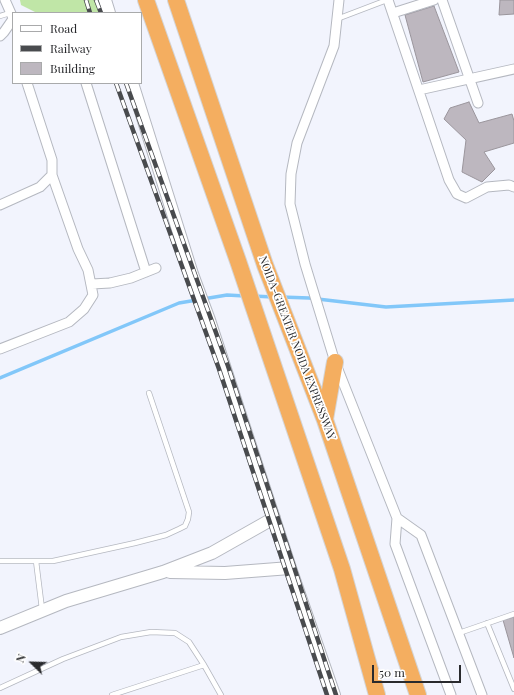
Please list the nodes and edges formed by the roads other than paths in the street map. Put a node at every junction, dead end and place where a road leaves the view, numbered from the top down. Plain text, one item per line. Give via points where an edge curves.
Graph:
1 (5, 0) edge
2 (105, 0) edge
3 (146, 0) edge
4 (176, 0) edge
5 (339, 0) edge
6 (388, 0) edge
7 (434, 0) edge
8 (442, 0) edge
9 (110, 12) edge
10 (393, 13) junction
11 (0, 16) edge
12 (12, 17) edge
13 (337, 19) junction
14 (0, 36) edge
15 (514, 69) edge
16 (469, 79) junction
17 (27, 84) edge
18 (86, 84) edge
19 (132, 84) edge
20 (419, 90) junction
21 (478, 103) dead end
22 (52, 175) junction
23 (514, 187) edge
24 (0, 205) edge
25 (156, 268) dead end
26 (146, 272) junction
27 (92, 284) junction
28 (0, 349) edge
29 (335, 362) junction
30 (148, 393) dead end
31 (325, 420) junction
32 (274, 518) junction
33 (397, 518) junction
34 (0, 561) edge
35 (36, 561) junction
36 (290, 568) junction
37 (163, 572) junction
38 (42, 611) junction
39 (514, 614) edge
40 (487, 624) junction
41 (0, 628) edge
42 (459, 633) junction
43 (204, 665) junction
44 (0, 688) edge
45 (514, 689) edge
46 (112, 695) edge
47 (220, 695) edge
48 (334, 695) edge
49 (377, 695) edge
50 (418, 695) edge
51 (451, 695) edge
52 (482, 695) edge

1 - 12 street
2 - 9 street
3 - 49 highway via 342,569
4 - 31 highway, NOIDA-GREATER NOIDA EXPRESSWAY via 265,265
5 - 13 street
6 - 10 street
6 - 13 lane
7 - 10 street
8 - 16 street
10 - 20 street
11 - 12 lane
12 - 14 street
13 - 29 street via 334,46 297,143 291,174 290,204 305,264
15 - 16 street
16 - 20 street
16 - 21 street
17 - 22 street via 52,160
18 - 26 street
19 - 32 street via 192,274
20 - 23 street via 449,180 457,194 466,198 487,187
22 - 24 street via 40,187
22 - 27 street
25 - 26 street
26 - 27 street via 110,283
27 - 28 street via 93,295 84,309 69,322
29 - 31 highway
29 - 33 street
30 - 35 lane via 190,512 185,526 166,535 135,543 53,561
31 - 50 highway, NOIDA-GREATER NOIDA EXPRESSWAY
32 - 36 street
32 - 37 street via 212,553
33 - 42 street via 421,535
33 - 51 street via 395,544
34 - 35 lane
35 - 38 lane
36 - 37 street via 225,573
36 - 48 street
37 - 38 street via 66,601
38 - 41 street
39 - 40 lane
40 - 42 lane
40 - 45 lane
42 - 52 street
43 - 44 lane via 189,642 175,633 151,632 121,637 63,659
43 - 46 lane
43 - 47 lane

